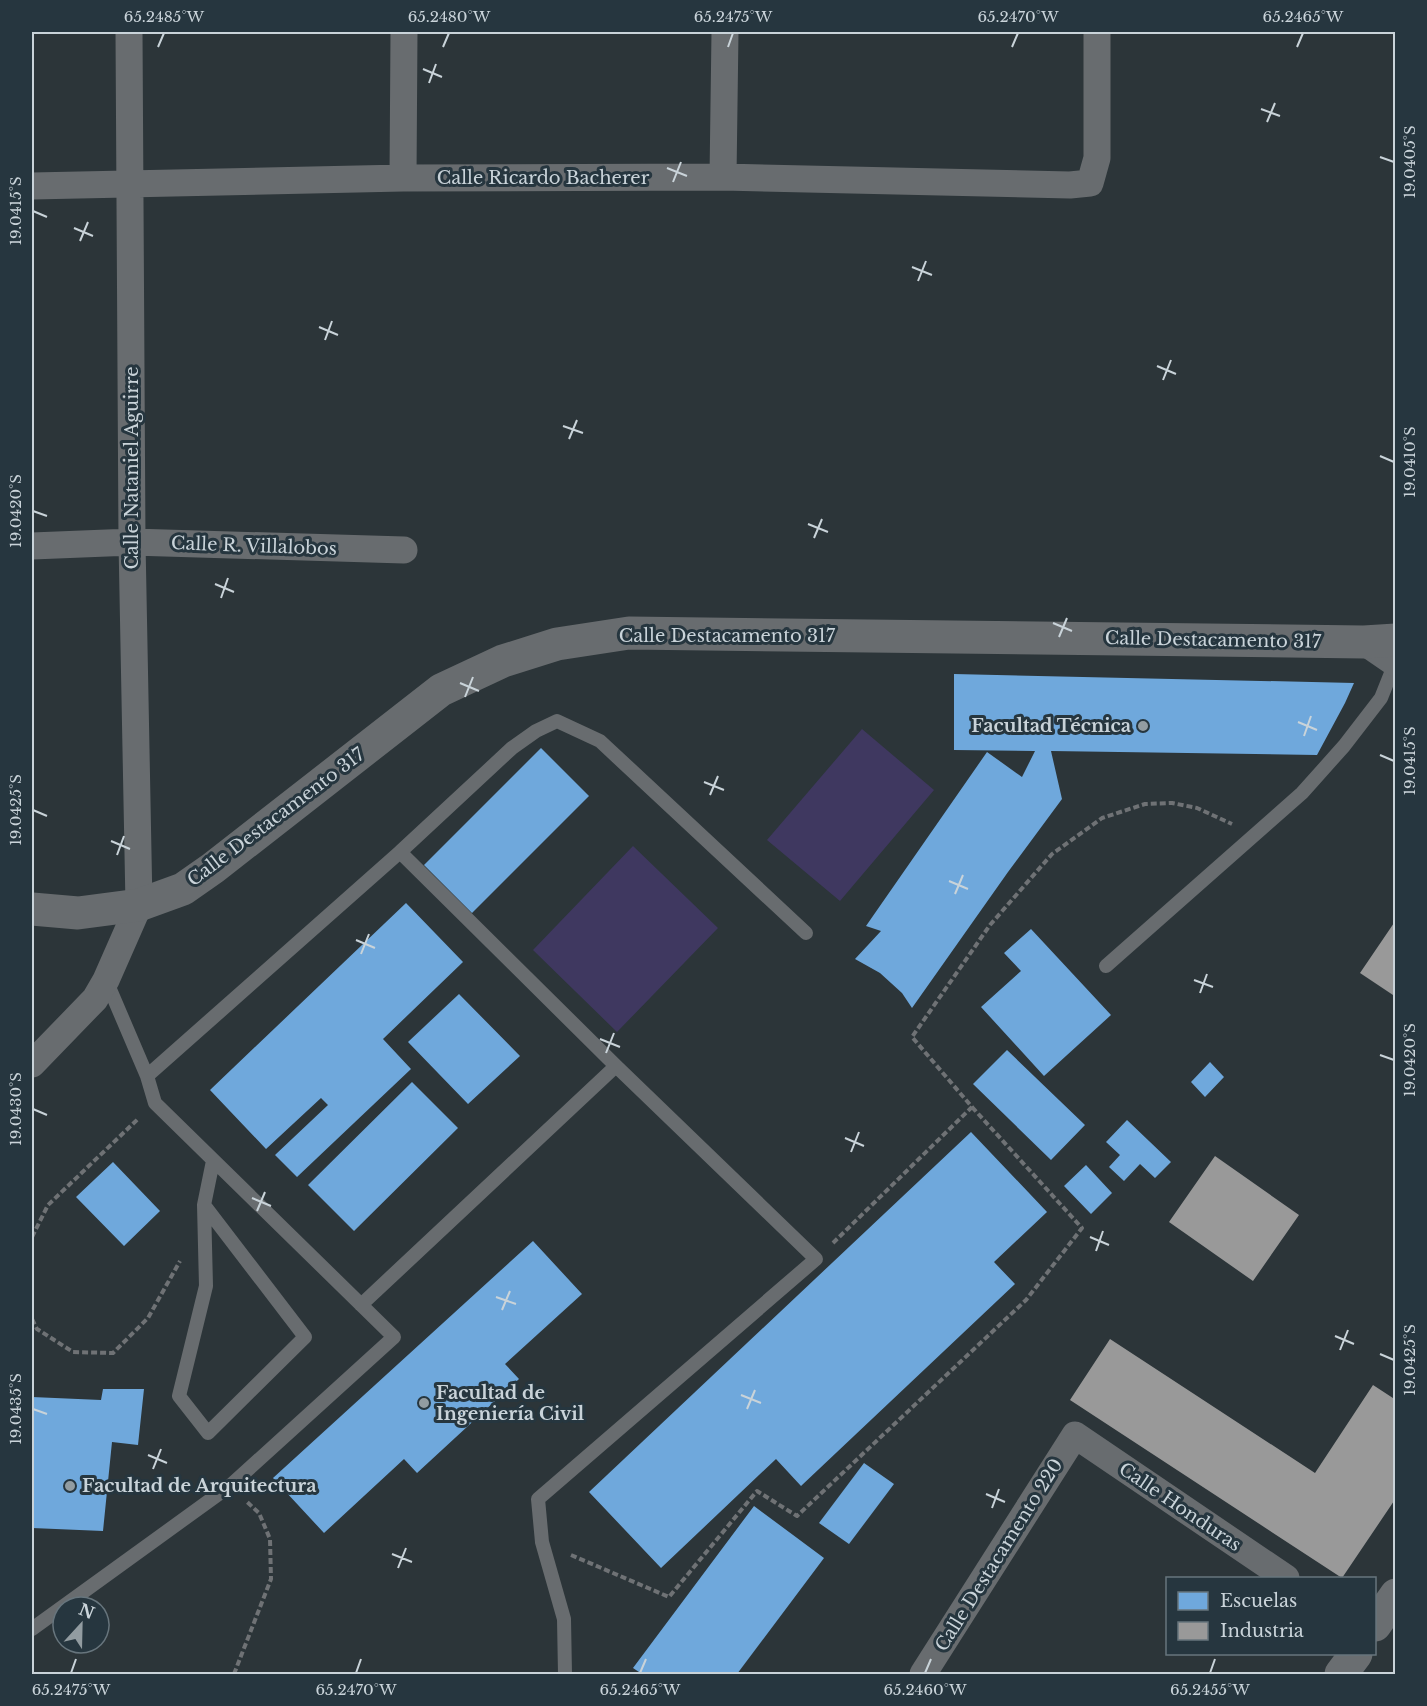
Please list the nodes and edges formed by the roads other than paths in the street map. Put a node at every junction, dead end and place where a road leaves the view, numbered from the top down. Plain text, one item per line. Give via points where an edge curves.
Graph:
1 (129, 32) edge
2 (404, 32) edge
3 (725, 32) edge
4 (1097, 32) edge
5 (723, 177) junction
6 (403, 178) junction
7 (130, 184) junction
8 (32, 186) edge
9 (132, 542) junction
10 (32, 546) edge
11 (404, 550) dead end
12 (1380, 641) edge
13 (1395, 663) edge
14 (400, 852) junction
15 (139, 905) junction
16 (32, 909) edge
17 (806, 933) dead end
18 (1106, 966) dead end
19 (106, 980) junction
20 (32, 1064) edge
21 (616, 1066) junction
22 (147, 1076) junction
23 (213, 1161) junction
24 (204, 1205) junction
25 (361, 1305) junction
26 (1075, 1435) joint
27 (1285, 1577) edge
28 (1395, 1595) edge
29 (1395, 1614) edge
30 (1376, 1624) edge
31 (1376, 1625) edge
32 (32, 1629) edge
33 (1355, 1655) edge
34 (1360, 1655) edge
35 (565, 1674) edge
36 (923, 1674) edge
37 (1341, 1674) edge
38 (1360, 1674) edge

1 - 7 street, Calle Nataniel Aguirre
2 - 6 street
3 - 5 street
4 - 5 street, Calle Ricardo Bacherer via 1097,158 1090,183 1070,186
5 - 6 street, Calle Ricardo Bacherer
6 - 7 street, Calle Ricardo Bacherer
7 - 8 street, Calle Ricardo Bacherer
7 - 9 street, Calle Nataniel Aguirre
9 - 10 street, Calle R. Villalobos
9 - 11 street, Calle R. Villalobos
9 - 15 street, Calle Nataniel Aguirre
12 - 13 street
12 - 15 street, Calle Destacamento 317 via 629,633 557,644 503,661 441,690 213,868 183,889
13 - 18 lane via 1382,698 1302,793
14 - 17 lane via 512,748 557,720 600,741
14 - 21 lane
14 - 22 lane
15 - 16 street, Calle Destacamento 317 via 78,913
15 - 19 street
19 - 20 street via 95,999
19 - 22 lane
21 - 25 lane
21 - 35 lane via 816,1259 538,1499 542,1542 564,1619
22 - 23 lane via 155,1103
23 - 24 lane
23 - 25 lane
24 - 24 lane via 206,1286 179,1396 208,1433 305,1336
25 - 32 lane via 394,1337 231,1485
26 - 27 street, Calle Honduras
26 - 36 street, Calle Destacamento 220
28 - 30 main road
29 - 31 main road
33 - 37 main road
34 - 38 main road

